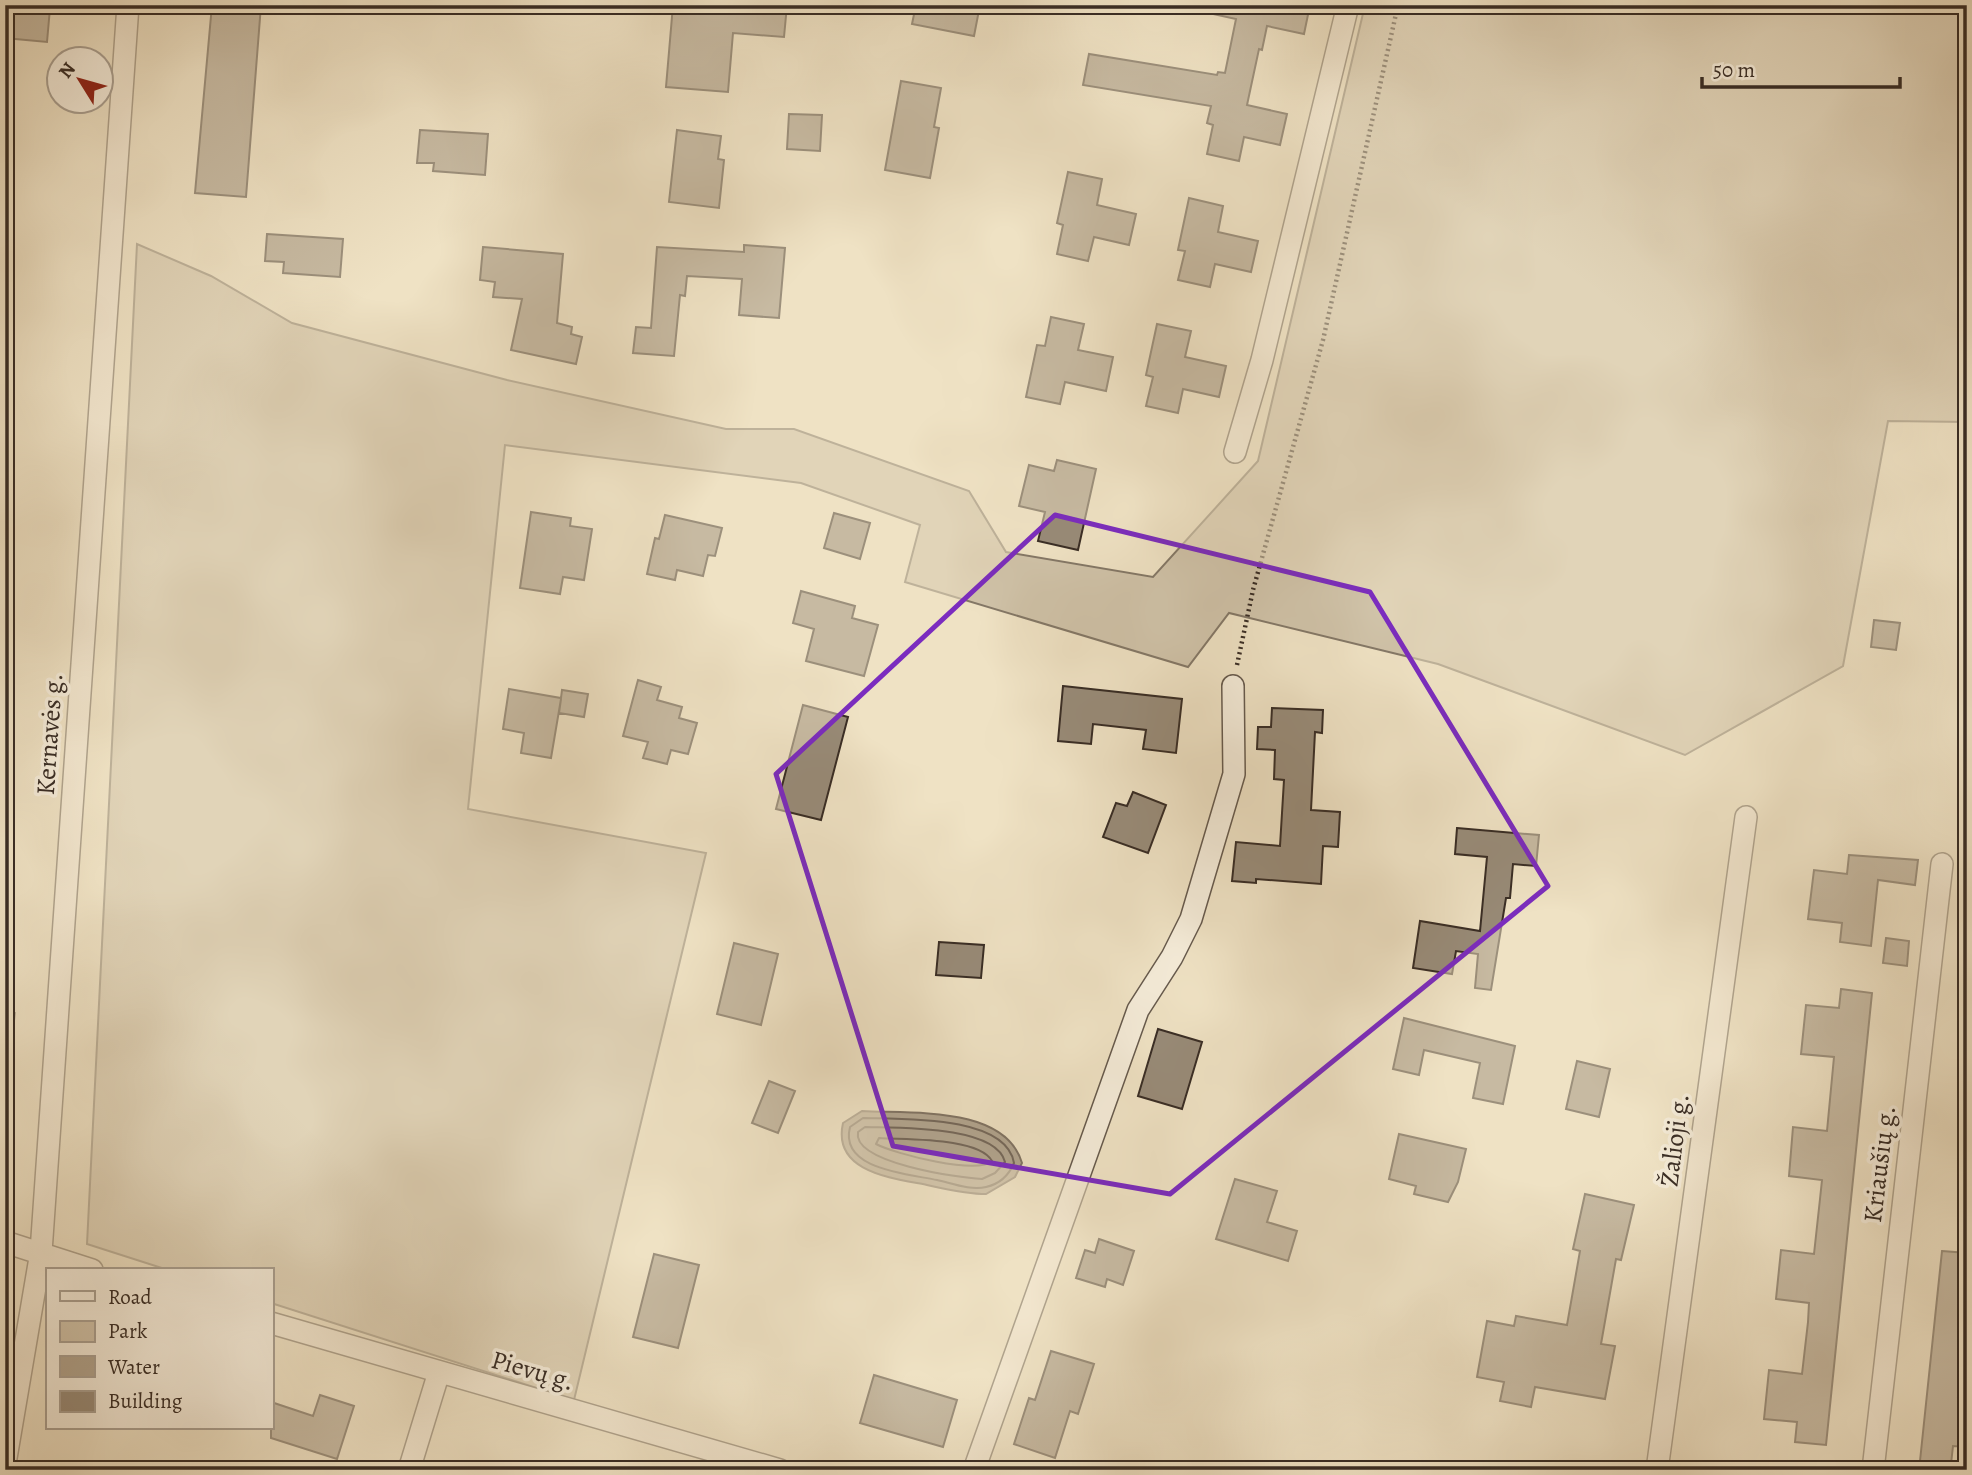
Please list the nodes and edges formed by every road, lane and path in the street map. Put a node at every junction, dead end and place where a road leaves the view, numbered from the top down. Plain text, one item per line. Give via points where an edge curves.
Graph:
1 (128, 5) edge
2 (1348, 5) edge
3 (1398, 5) edge
4 (1235, 452) dead end
5 (1233, 686) joint
6 (1746, 817) dead end
7 (1942, 864) dead end
8 (5, 1242) edge
9 (41, 1252) junction
10 (86, 1268) edge
11 (273, 1324) edge
12 (439, 1372) junction
13 (5, 1464) edge
14 (409, 1470) edge
15 (780, 1470) edge
16 (974, 1470) edge
17 (1657, 1470) edge
18 (1872, 1470) edge

1 - 9 street, Kernavės g.
2 - 4 street via 1262,360
3 - 5 path via 1322,340 1253,590
5 - 16 street via 1234,774 1191,919 1138,1010
6 - 17 street, Žalioji g.
7 - 18 street, Kriaušių g.
8 - 9 street
9 - 10 street
9 - 13 street, Kernavės g.
11 - 12 street, Pievų g.
12 - 14 street
12 - 15 street, Pievų g.

